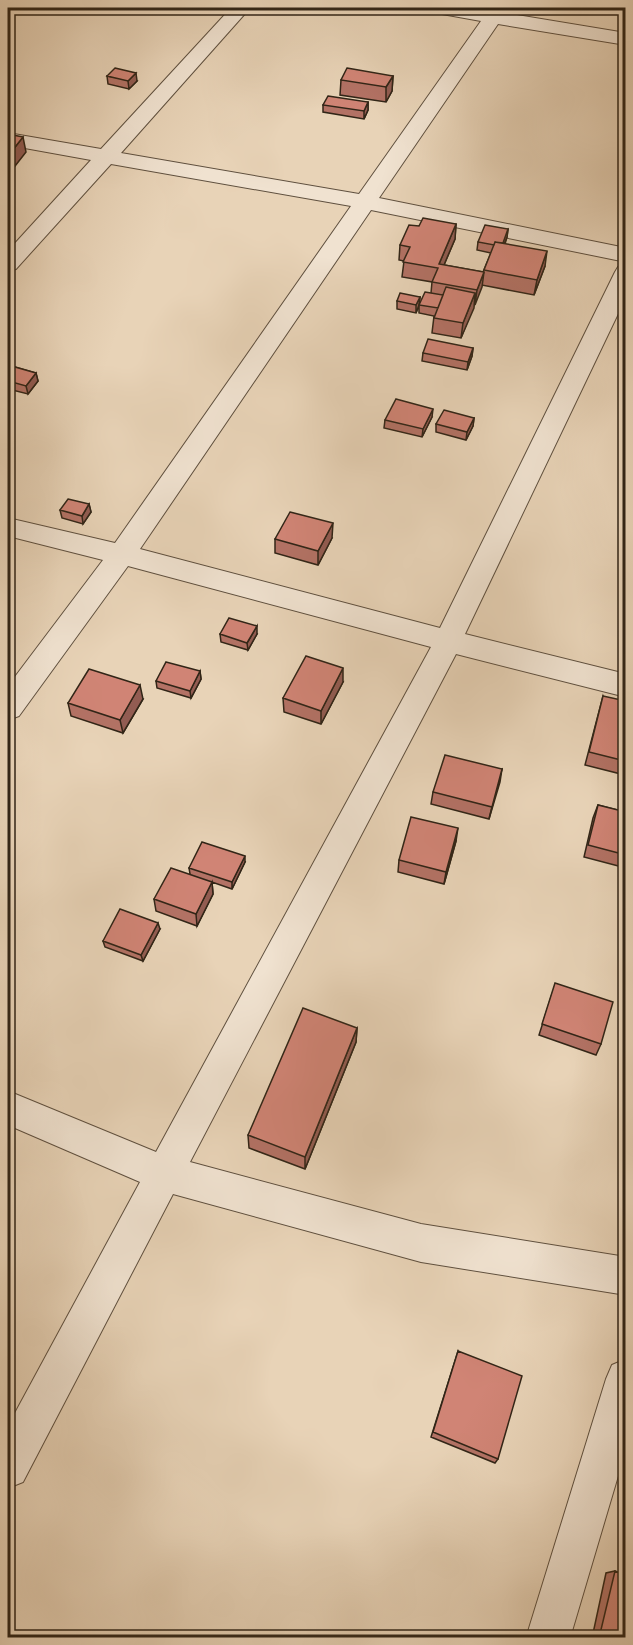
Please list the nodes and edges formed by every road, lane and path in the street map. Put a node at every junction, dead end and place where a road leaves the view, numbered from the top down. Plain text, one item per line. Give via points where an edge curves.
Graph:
1 (241, 8) edge
2 (438, 8) edge
3 (496, 12) edge
4 (626, 39) edge
5 (8, 139) edge
6 (106, 156) junction
7 (365, 201) junction
8 (626, 255) edge
9 (8, 264) edge
10 (626, 272) edge
11 (8, 527) edge
12 (122, 554) junction
13 (447, 643) junction
14 (626, 686) edge
15 (8, 708) edge
16 (8, 1108) edge
17 (163, 1173) junction
18 (626, 1276) edge
19 (626, 1379) edge
20 (8, 1467) edge
21 (549, 1638) edge

1 - 6 street
2 - 3 street
3 - 4 street
3 - 7 street
5 - 6 street
6 - 7 street
6 - 9 street
7 - 8 street
7 - 12 street
10 - 13 street
11 - 12 street
12 - 13 street
12 - 15 street
13 - 14 street
13 - 17 street
16 - 17 street
17 - 18 street via 421,1243
17 - 20 street
19 - 21 street

